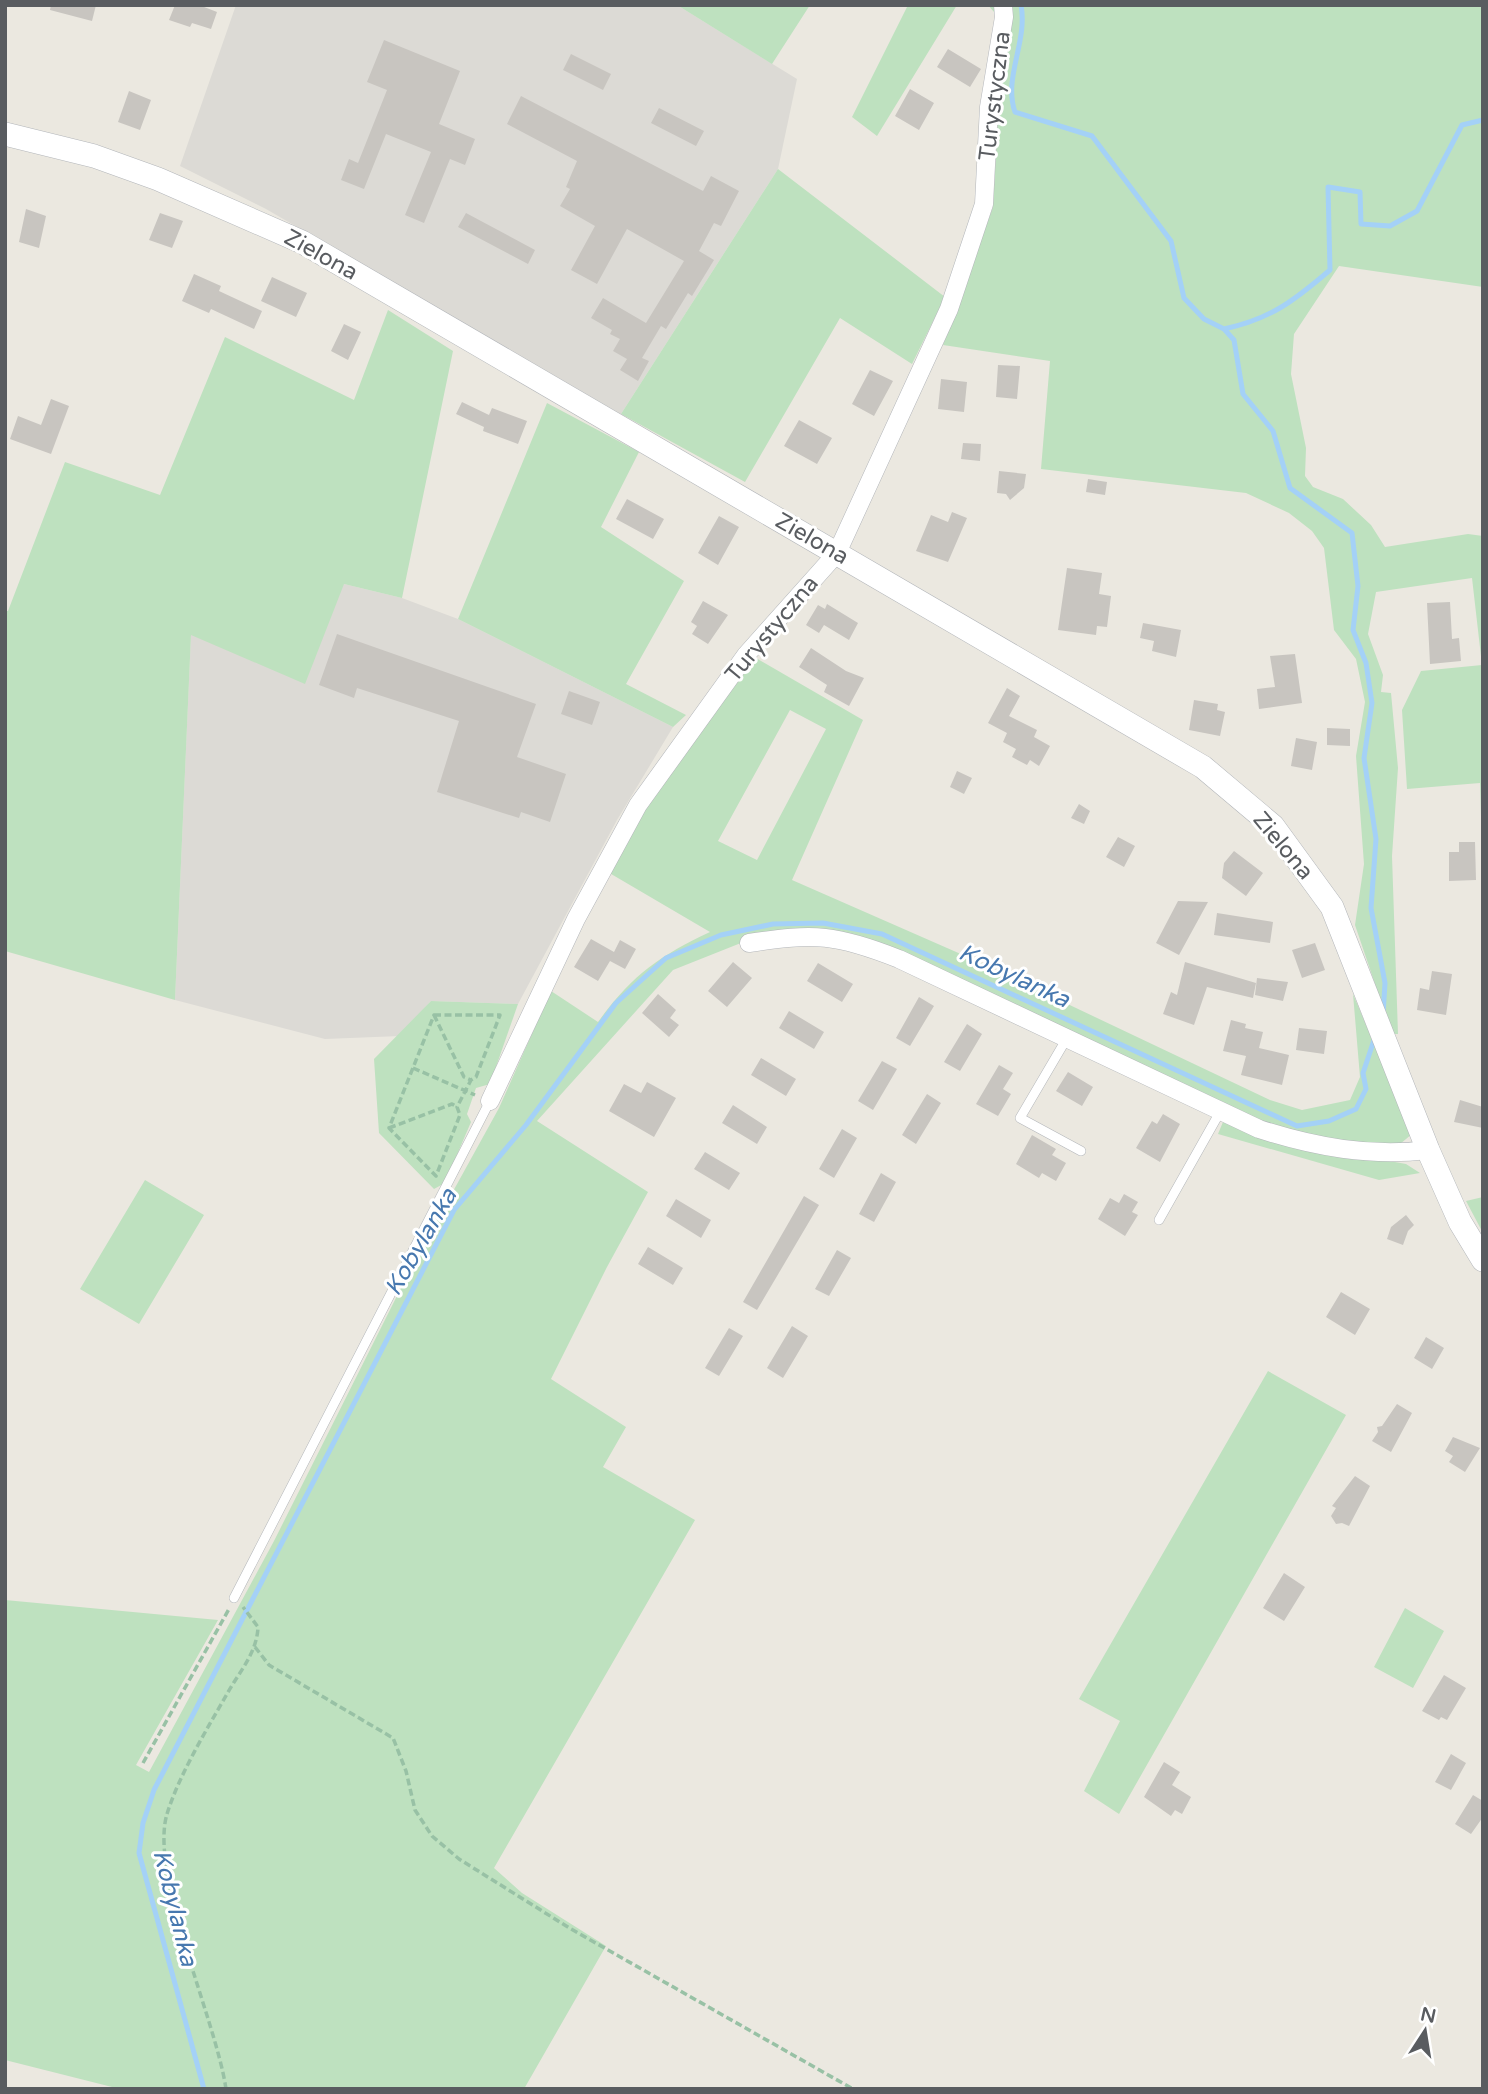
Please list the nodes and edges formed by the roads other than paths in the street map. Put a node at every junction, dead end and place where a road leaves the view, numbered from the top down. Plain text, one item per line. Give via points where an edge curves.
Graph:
1 (1003, 5) edge
2 (5, 134) edge
3 (837, 553) junction
4 (749, 943) dead end
5 (1066, 1038) junction
6 (490, 1101) joint
7 (1220, 1112) junction
8 (1428, 1150) junction
9 (1081, 1151) dead end
10 (1159, 1220) dead end
11 (1483, 1260) edge
12 (237, 1600) road end

1 - 3 street, Turystyczna via 989,107 984,204 949,309
2 - 3 street, Zielona via 94,156 159,179 302,242
3 - 6 street, Turystyczna via 746,655 638,805 576,919
3 - 8 street, Zielona via 1203,766 1273,826 1332,907
4 - 5 street via 799,935 863,945
5 - 7 street
5 - 9 lane via 1020,1118
6 - 12 lane
7 - 8 street via 1289,1139 1391,1154
7 - 10 lane
8 - 11 street, Zielona via 1460,1222

